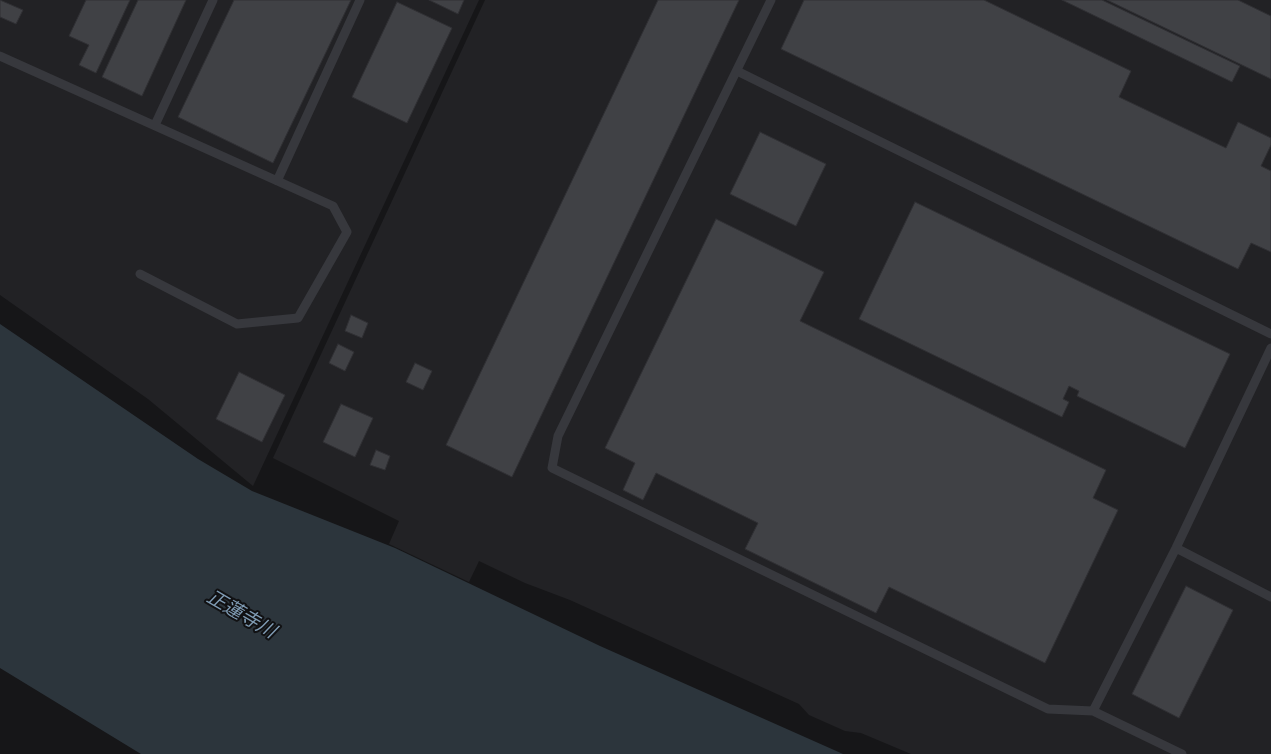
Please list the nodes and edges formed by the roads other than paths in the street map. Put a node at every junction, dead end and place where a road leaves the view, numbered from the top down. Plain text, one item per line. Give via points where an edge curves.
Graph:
1 (213, 0) edge
2 (360, 0) edge
3 (771, 0) edge
4 (0, 56) edge
5 (737, 71) junction
6 (154, 125) junction
7 (277, 181) junction
8 (140, 274) dead end
9 (1271, 334) edge
10 (1271, 348) edge
11 (1176, 548) junction
12 (1271, 597) edge
13 (1094, 711) junction
14 (1182, 754) edge

1 - 6 lane
2 - 7 lane
3 - 5 lane
4 - 6 lane
5 - 9 lane
5 - 13 lane via 558,436 552,468 1048,709
6 - 7 lane
7 - 8 lane via 333,206 347,232 298,318 237,324
10 - 11 lane
11 - 12 lane
11 - 13 lane
13 - 14 lane

